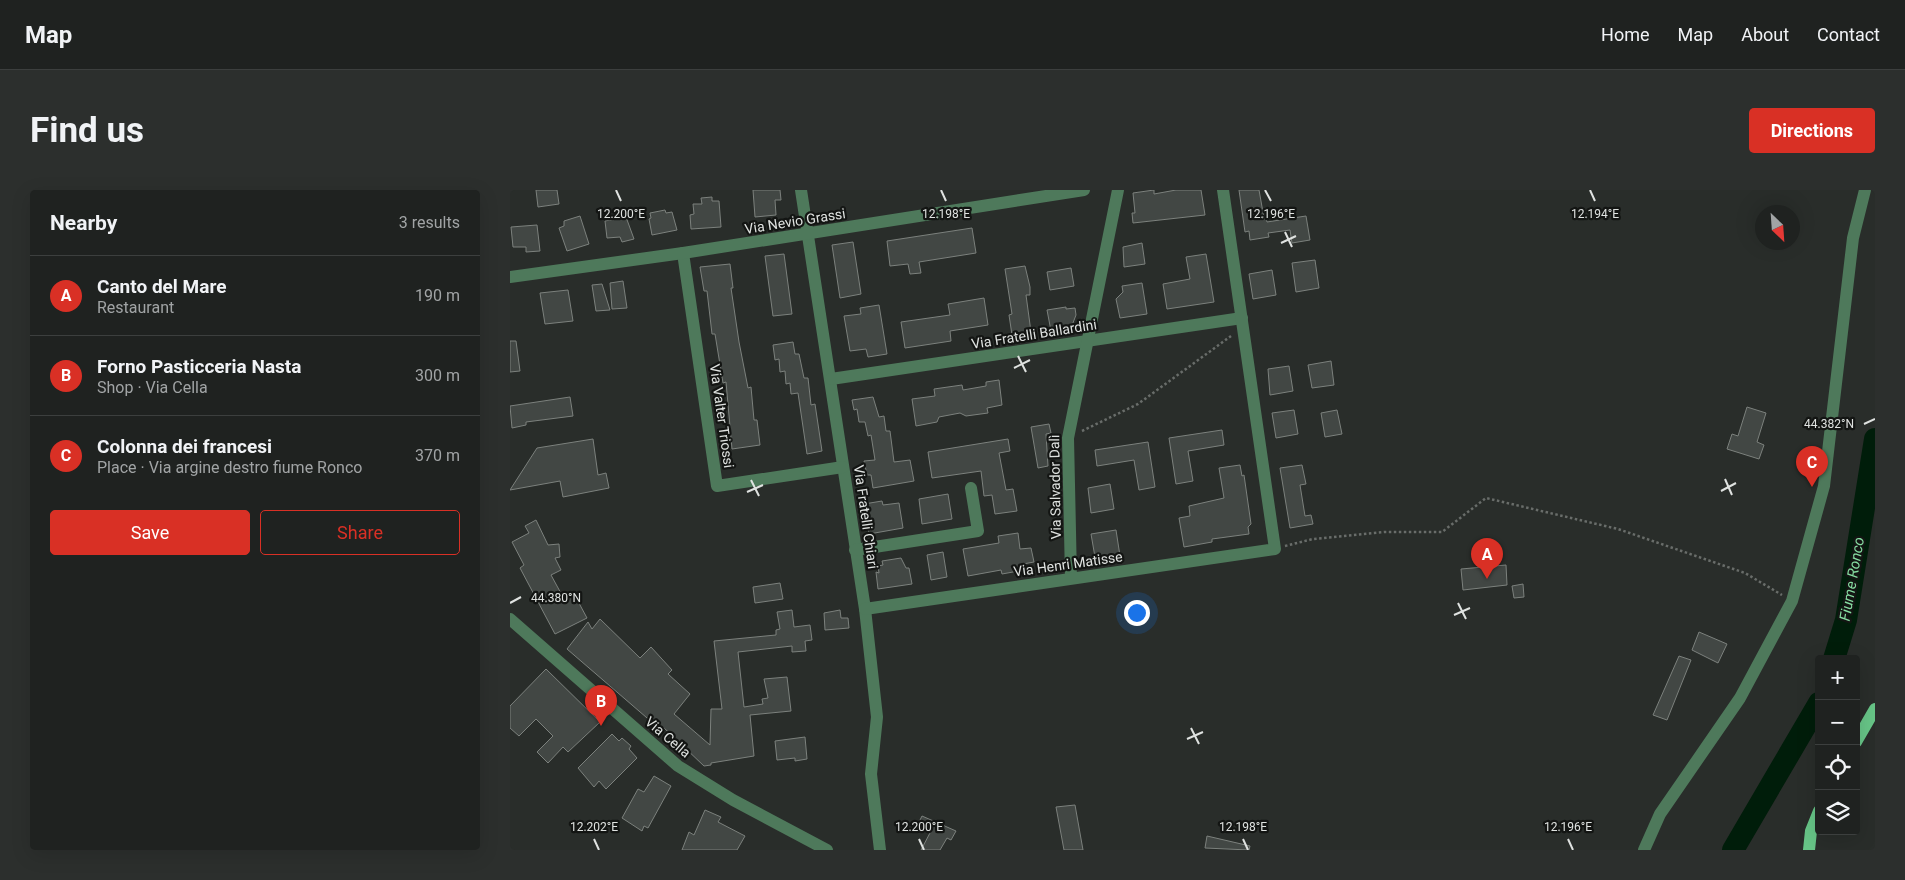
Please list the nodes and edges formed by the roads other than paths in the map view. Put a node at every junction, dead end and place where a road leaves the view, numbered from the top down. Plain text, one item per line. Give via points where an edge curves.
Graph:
1 (801, 190) edge
2 (1084, 190) edge
3 (1118, 190) edge
4 (1223, 190) edge
5 (1865, 190) edge
6 (808, 234) junction
7 (683, 253) junction
8 (510, 277) edge
9 (1243, 322) junction
10 (1086, 341) junction
11 (831, 380) junction
12 (843, 467) junction
13 (971, 488) dead end
14 (855, 550) junction
15 (1071, 578) junction
16 (865, 609) junction
17 (510, 619) edge
18 (1875, 710) edge
19 (1860, 735) edge
20 (1815, 820) edge
21 (826, 850) edge
22 (880, 850) edge
23 (1644, 850) edge
24 (1810, 850) edge

1 - 6 street, Via Fratelli Chiari
2 - 6 street, Via Nevio Grassi
3 - 10 street, Via Salvador Dalì
4 - 9 street
5 - 23 street via 1853,238 1824,486 1792,601 1740,698 1660,814
6 - 7 street, Via Nevio Grassi
6 - 11 street, Via Fratelli Chiari
7 - 8 street, Via Nevio Grassi
7 - 12 street, Via Valter Triossi via 717,486
9 - 10 street, Via Fratelli Ballardini
9 - 15 street, Via Henri Matisse via 1275,549
10 - 11 street, Via Fratelli Ballardini
10 - 15 street, Via Salvador Dalì via 1068,438
11 - 12 street, Via Fratelli Chiari
12 - 14 street, Via Fratelli Chiari
13 - 14 street via 978,531
14 - 16 street, Via Fratelli Chiari
15 - 16 street, Via Henri Matisse
16 - 22 street, Via Fratelli Chiari via 877,717 871,774
17 - 21 street, Via Cella via 678,766
18 - 19 main road
20 - 24 main road

